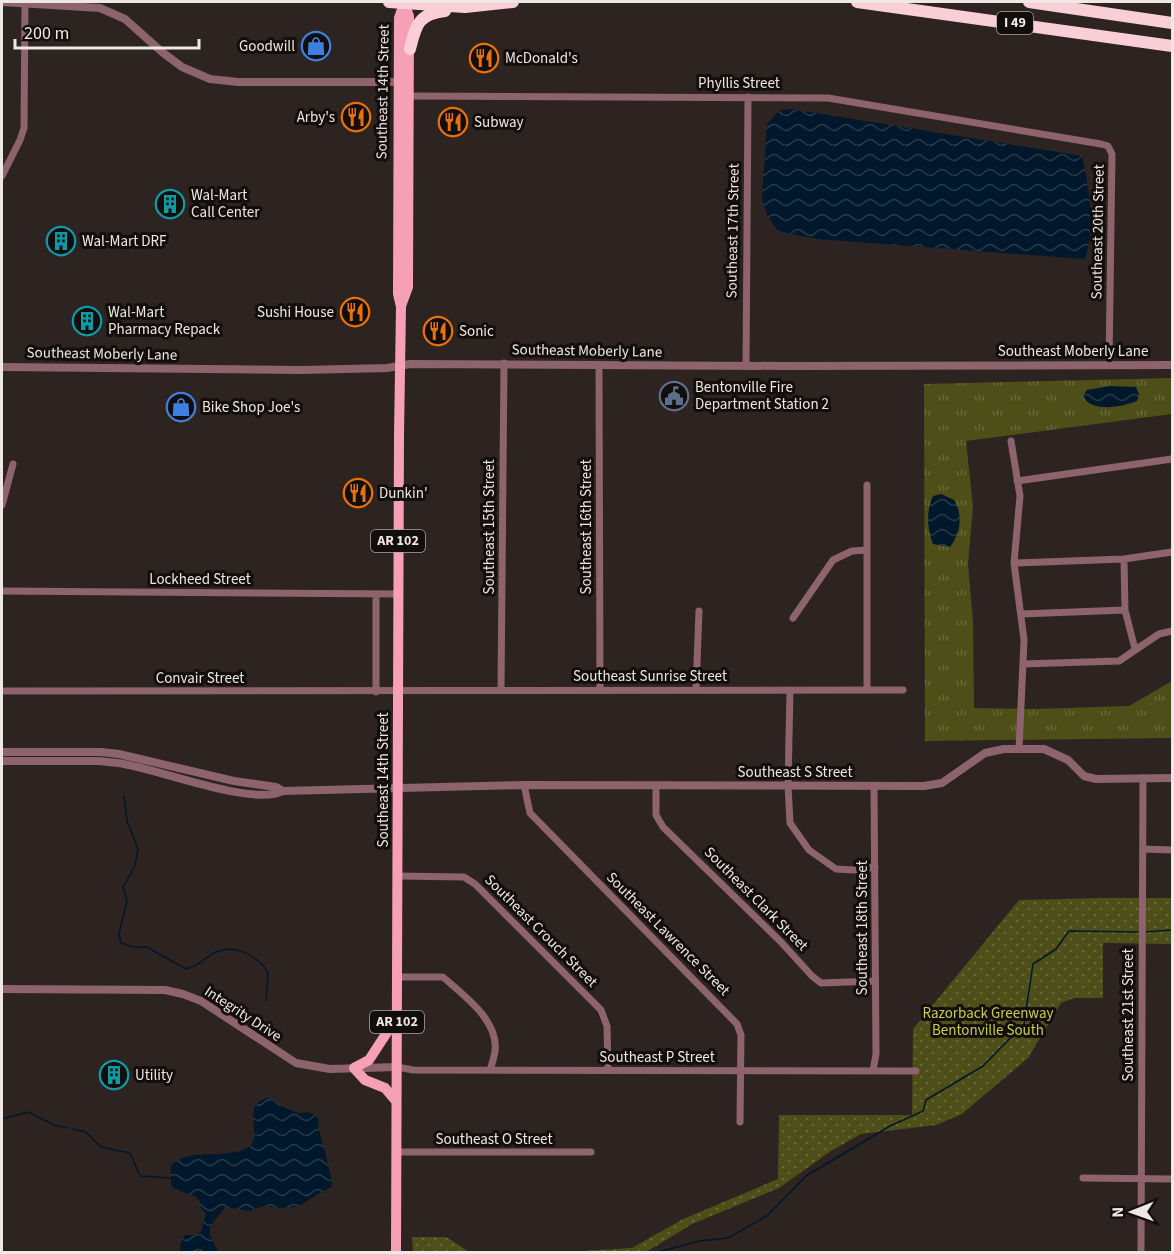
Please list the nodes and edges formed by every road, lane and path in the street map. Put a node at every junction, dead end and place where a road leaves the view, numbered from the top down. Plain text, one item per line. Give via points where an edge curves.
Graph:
1 (2, 2) edge
2 (390, 2) edge
3 (513, 2) edge
4 (857, 2) edge
5 (1029, 2) edge
6 (404, 3) junction
7 (25, 4) junction
8 (465, 7) junction
9 (1173, 22) edge
10 (1173, 46) edge
11 (410, 49) junction
12 (398, 82) junction
13 (410, 82) junction
14 (410, 96) junction
15 (748, 97) junction
16 (1065, 137) joint
17 (2, 176) edge
18 (401, 307) junction
19 (504, 363) junction
20 (1109, 364) junction
21 (1173, 364) edge
22 (599, 365) junction
23 (2, 366) edge
24 (400, 366) junction
25 (746, 366) junction
26 (1011, 441) dead end
27 (1173, 459) edge
28 (13, 464) dead end
29 (1017, 481) junction
30 (867, 485) dead end
31 (2, 505) edge
32 (867, 550) junction
33 (1173, 552) edge
34 (1124, 559) junction
35 (1014, 563) junction
36 (2, 591) edge
37 (376, 594) junction
38 (398, 594) junction
39 (1125, 610) junction
40 (699, 611) dead end
41 (1021, 614) junction
42 (793, 618) dead end
43 (1173, 632) edge
44 (1135, 649) junction
45 (1023, 664) junction
46 (696, 689) junction
47 (501, 690) junction
48 (600, 690) junction
49 (790, 690) junction
50 (867, 690) junction
51 (903, 690) dead end
52 (2, 691) edge
53 (376, 692) junction
54 (398, 692) junction
55 (1020, 749) junction
56 (2, 752) edge
57 (2, 761) edge
58 (1143, 778) junction
59 (1173, 778) edge
60 (524, 785) junction
61 (788, 785) junction
62 (656, 786) junction
63 (874, 786) junction
64 (398, 789) junction
65 (283, 790) junction
66 (1143, 849) junction
67 (1173, 850) edge
68 (875, 867) junction
69 (397, 876) junction
70 (397, 977) junction
71 (875, 981) junction
72 (2, 989) edge
73 (397, 1017) junction
74 (397, 1067) junction
75 (354, 1068) junction
76 (490, 1070) junction
77 (608, 1070) junction
78 (740, 1070) junction
79 (873, 1071) junction
80 (916, 1071) dead end
81 (396, 1101) junction
82 (740, 1122) dead end
83 (396, 1152) junction
84 (591, 1152) dead end
85 (1083, 1178) dead end
86 (1141, 1178) junction
87 (1173, 1179) edge
88 (396, 1252) edge
89 (1141, 1252) edge

1 - 7 street
2 - 6 highway
3 - 8 highway
4 - 10 highway, I 49
5 - 9 highway, I 49
6 - 8 highway
6 - 11 main road, Southeast 14th Street / AR 102 via 410,16
6 - 12 main road, Southeast 14th Street / AR 102 via 399,18
7 - 12 street via 100,8 125,19 182,67 210,79
7 - 17 street via 24,128
8 - 11 highway via 422,18
11 - 13 main road, Southeast 14th Street / AR 102
12 - 13 street
12 - 18 main road, Southeast 14th Street / AR 102
13 - 14 main road, Southeast 14th Street / AR 102
14 - 15 street, Phyllis Street
14 - 18 main road, Southeast 14th Street / AR 102 via 408,287
15 - 16 street, Phyllis Street via 828,98
15 - 25 street, Southeast 17th Street
16 - 20 street, Southeast 20th Street via 1108,146 1112,154
18 - 24 main road, Southeast 14th Street / AR 102
19 - 22 street, Southeast Moberly Lane
19 - 24 street, Southeast Moberly Lane
19 - 47 street, Southeast 15th Street
20 - 21 street, Southeast Moberly Lane
20 - 25 street, Southeast Moberly Lane
22 - 25 street, Southeast Moberly Lane
22 - 48 street, Southeast 16th Street
23 - 24 street, Southeast Moberly Lane via 302,370
24 - 38 main road, Southeast 14th Street / AR 102
26 - 29 street
27 - 29 street
28 - 31 street
29 - 35 street via 1020,496
30 - 32 street
32 - 42 street via 852,551 833,560
32 - 50 street
33 - 34 street
34 - 35 street
34 - 39 street
35 - 41 street
36 - 37 street, Lockheed Street
37 - 38 street, Lockheed Street
37 - 53 street
38 - 54 main road, Southeast 14th Street / AR 102
39 - 41 street
39 - 44 street
40 - 46 street
41 - 45 street
43 - 44 street via 1159,634
44 - 45 street via 1119,661
45 - 55 street
46 - 48 street, Southeast Sunrise Street
46 - 49 street, Southeast Sunrise Street
47 - 48 street, Southeast Sunrise Street
47 - 54 street, Southeast Sunrise Street
49 - 50 street, Southeast Sunrise Street
49 - 61 street
50 - 51 street, Southeast Sunrise Street
52 - 53 street, Convair Street
53 - 54 street, Convair Street
54 - 64 main road, Southeast 14th Street / AR 102
55 - 58 street, Southeast S Street via 1044,749 1068,760 1084,776 1096,779
55 - 63 street, Southeast S Street via 985,753 942,783
56 - 65 street via 119,754
57 - 65 street via 99,761 134,765 242,793 268,795
58 - 59 street, Southeast S Street
58 - 66 street, Southeast 21st Street
60 - 62 street, Southeast S Street
60 - 64 street, Southeast S Street
60 - 78 street, Southeast Lawrence Street via 530,813 737,1024 741,1035
61 - 62 street, Southeast S Street
61 - 63 street, Southeast S Street
61 - 68 street via 790,823 809,850 836,869
62 - 71 street, Southeast Clark Street via 656,815 663,827 812,976 821,983
63 - 68 street, Southeast 18th Street
64 - 65 street, Southeast S Street
64 - 69 main road, Southeast 14th Street / AR 102
66 - 67 street
66 - 86 street, Southeast 21st Street
68 - 71 street, Southeast 18th Street
69 - 70 main road, Southeast 14th Street / AR 102
69 - 77 street, Southeast Crouch Street via 464,877 475,884 601,1010 607,1026
70 - 73 main road, Southeast 14th Street / AR 102
70 - 76 street via 443,976 471,1003 492,1030 495,1050
71 - 79 street, Southeast 18th Street
72 - 75 street, Integrity Drive via 165,990 183,994 201,1001 296,1063 318,1069
73 - 74 main road, Southeast 14th Street / AR 102
73 - 75 main road via 369,1060
74 - 75 street, Integrity Drive
74 - 76 street, Southeast P Street
74 - 81 main road, Southeast 14th Street / AR 102
75 - 81 main road via 366,1080 385,1088
76 - 77 street, Southeast P Street
77 - 78 street, Southeast P Street
78 - 79 street, Southeast P Street
78 - 82 street, Southeast Lawrence Street
79 - 80 street, Southeast P Street
81 - 83 main road, Southeast 14th Street / AR 102
83 - 84 street, Southeast O Street
83 - 88 main road, Southeast 14th Street / AR 102
85 - 86 street
86 - 87 street
86 - 89 street, Southeast 21st Street

